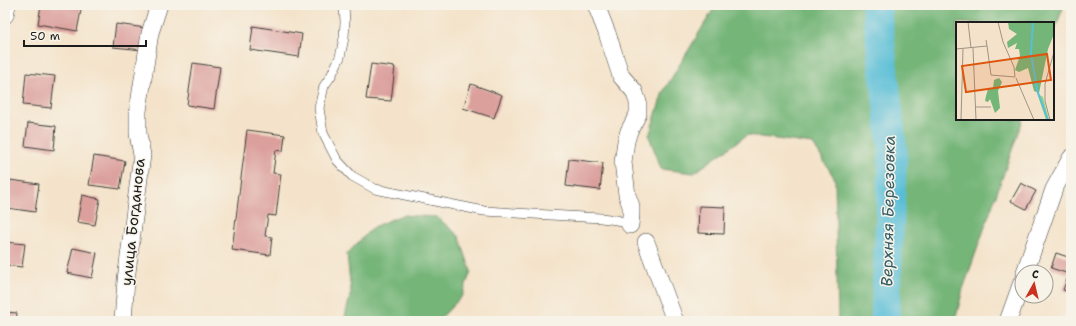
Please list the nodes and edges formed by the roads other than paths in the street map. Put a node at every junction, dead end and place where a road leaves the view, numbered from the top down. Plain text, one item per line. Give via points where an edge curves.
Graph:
1 (7, 5) edge
2 (159, 5) edge
3 (344, 5) edge
4 (596, 5) edge
5 (5, 15) edge
6 (1071, 158) edge
7 (630, 224) joint
8 (646, 242) dead end
9 (1028, 264) edge
10 (1014, 304) edge
11 (123, 321) edge
12 (675, 321) edge
13 (1008, 321) edge

1 - 5 street
2 - 11 street, улица Богданова via 150,33 138,111 138,134 142,155
3 - 7 lane via 344,38 340,57 324,86 319,108 323,133 337,160 352,176 375,189 484,211 601,218
4 - 7 street via 621,76 634,91 638,102 638,114 629,131 623,162 631,206
6 - 9 street via 1054,189
8 - 12 street
10 - 13 street

